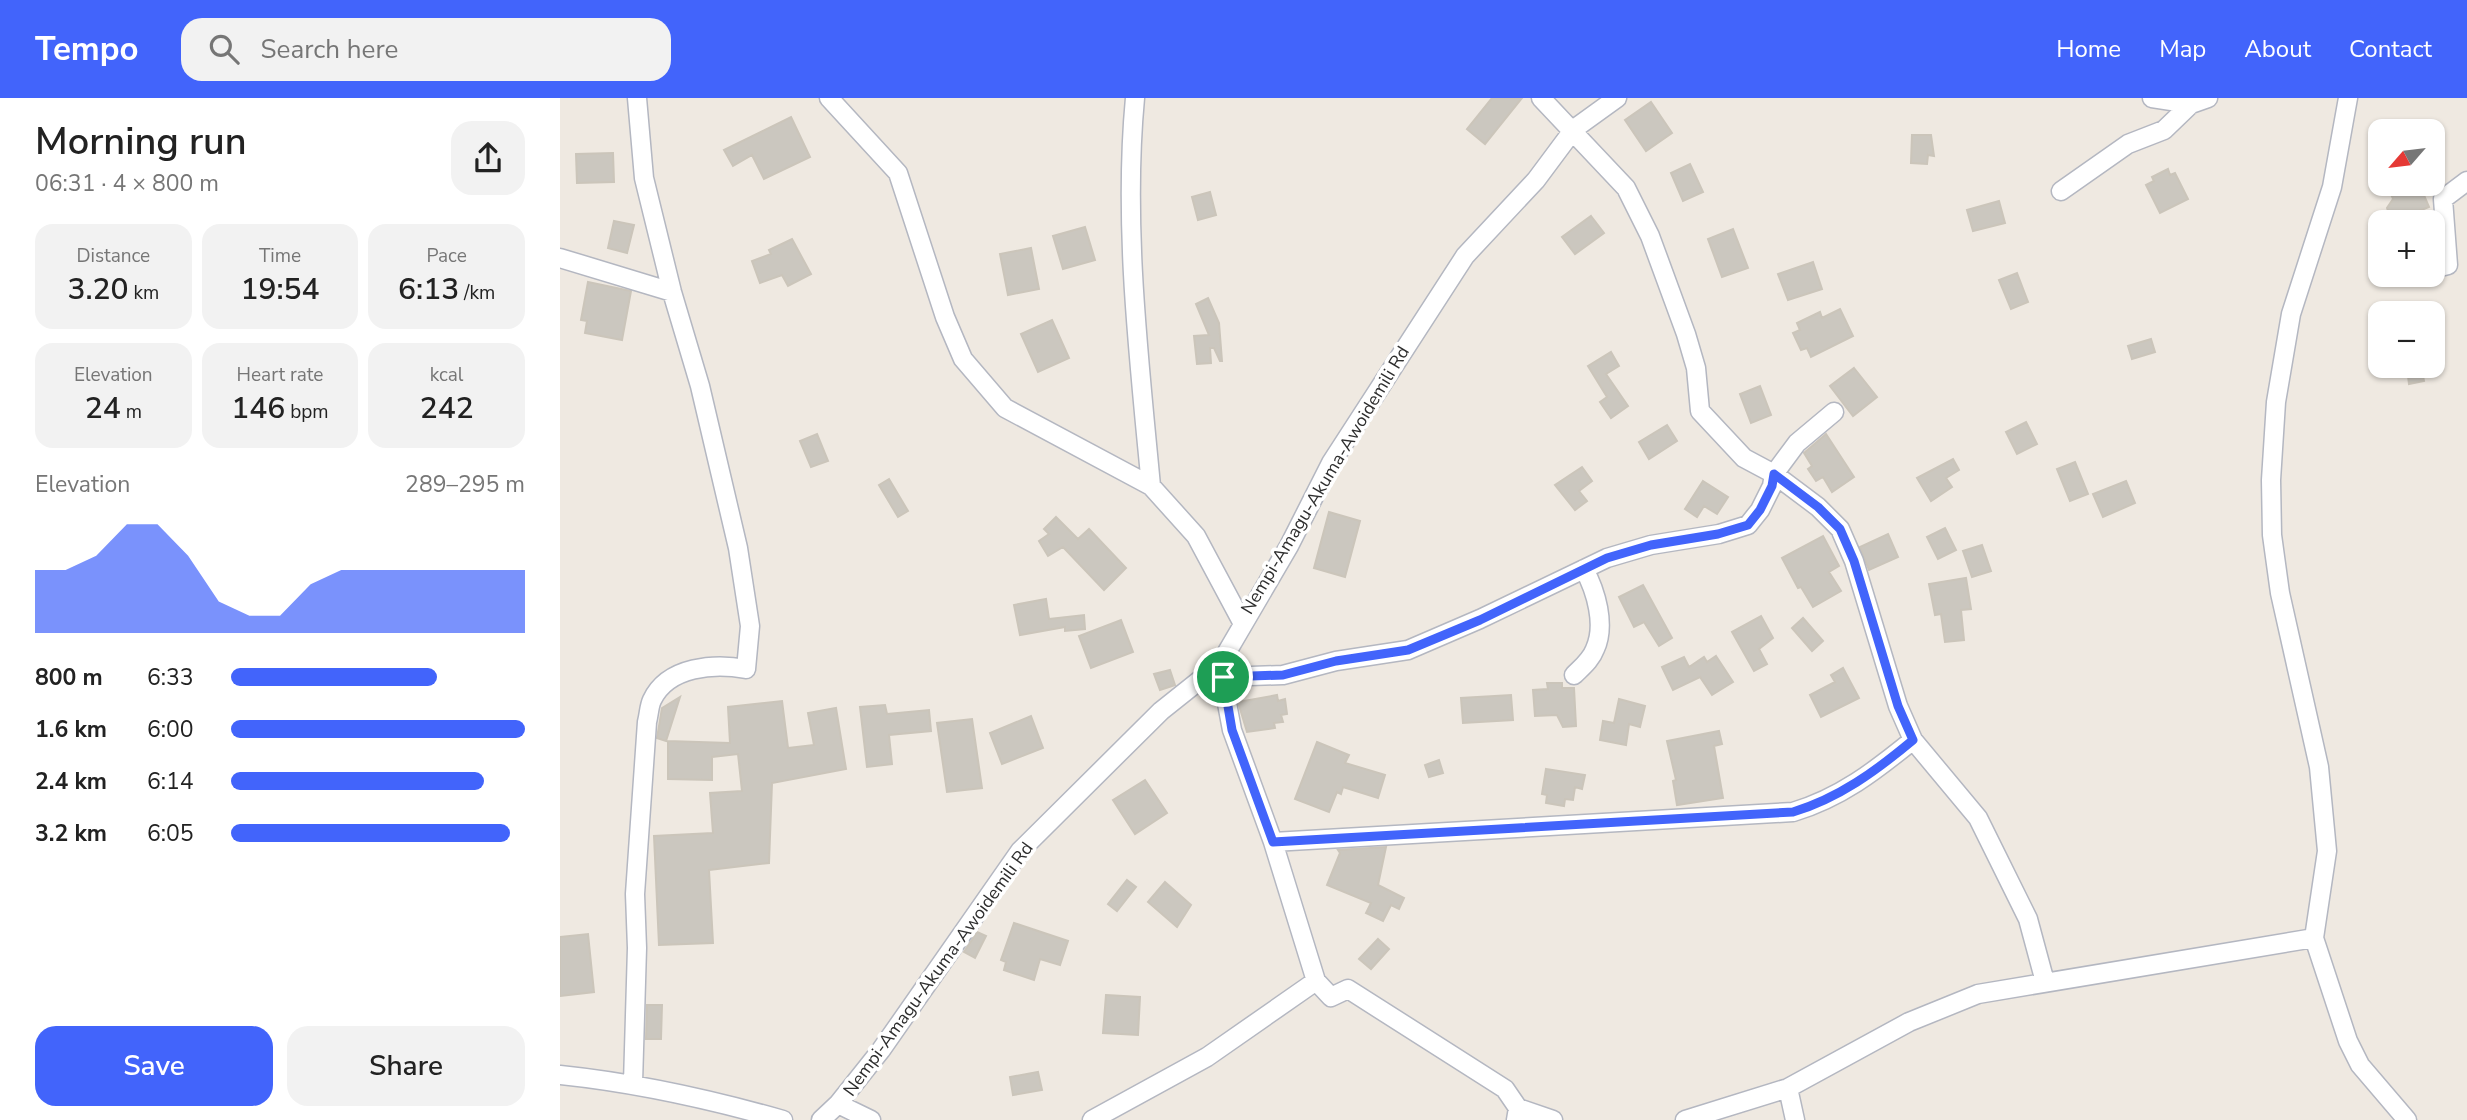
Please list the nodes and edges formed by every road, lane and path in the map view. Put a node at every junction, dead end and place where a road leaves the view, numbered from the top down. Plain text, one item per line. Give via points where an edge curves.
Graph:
1 (638, 98) edge
2 (830, 98) edge
3 (1135, 98) edge
4 (1541, 98) edge
5 (1617, 98) edge
6 (2152, 98) edge
7 (2208, 98) edge
8 (2348, 98) edge
9 (2191, 104) junction
10 (1574, 129) junction
11 (2467, 181) edge
12 (2061, 191) dead end
13 (2444, 210) edge
14 (2445, 225) edge
15 (560, 258) edge
16 (2445, 266) edge
17 (672, 292) junction
18 (1833, 412) dead end
19 (1774, 474) junction
20 (1152, 486) junction
21 (1584, 569) junction
22 (1241, 622) junction
23 (1221, 671) junction
24 (1574, 675) dead end
25 (1913, 740) junction
26 (1273, 842) junction
27 (2314, 938) junction
28 (1316, 981) junction
29 (2045, 982) junction
30 (560, 1075) edge
31 (633, 1083) junction
32 (1788, 1088) junction
33 (838, 1104) junction
34 (1517, 1114) edge
35 (754, 1116) edge
36 (783, 1120) edge
37 (821, 1120) edge
38 (871, 1120) edge
39 (1092, 1120) edge
40 (1553, 1120) edge
41 (1685, 1120) edge
42 (1796, 1120) edge
43 (2407, 1120) edge

1 - 17 street via 644,178
2 - 20 street via 898,173 963,359 1005,408
3 - 20 street via 1129,161
4 - 10 street
5 - 10 street, Nempi-Amagu-Akuma-Awoidemili Rd
6 - 9 street
7 - 9 street
8 - 27 street via 2332,187 2291,314 2276,402 2270,480 2280,593 2319,767 2327,851
9 - 12 street via 2164,130 2127,144
10 - 19 street via 1626,188 1650,236 1696,369 1700,411 1744,457
10 - 22 street, Nempi-Amagu-Akuma-Awoidemili Rd via 1535,180 1465,256 1426,312 1331,463 1289,546
11 - 13 street via 2443,199
14 - 16 street
15 - 17 street
17 - 31 street via 700,386 738,548 750,626 746,669 704,666 665,685 652,700 635,894
18 - 19 street via 1797,443
19 - 21 street via 1760,510 1748,525 1693,540 1651,545
19 - 25 street via 1840,529
20 - 22 street via 1196,536
21 - 23 street via 1408,650 1283,675
21 - 24 street via 1595,589 1600,635 1590,658
22 - 23 street, Nempi-Amagu-Akuma-Awoidemili Rd
23 - 26 street via 1232,730
23 - 33 street, Nempi-Amagu-Akuma-Awoidemili Rd via 1161,711 1020,851
25 - 26 street via 1849,788 1821,804 1793,812
25 - 29 street via 1978,818 2028,919
26 - 28 street
27 - 29 street
27 - 43 street via 2360,1065
28 - 34 street via 1331,997 1348,989 1505,1088
28 - 39 street via 1207,1057
29 - 32 street via 1978,995 1909,1022
30 - 31 street
31 - 35 street
32 - 41 street
32 - 42 street
33 - 37 street, Nempi-Amagu-Akuma-Awoidemili Rd
33 - 38 street
34 - 40 street
35 - 36 street

